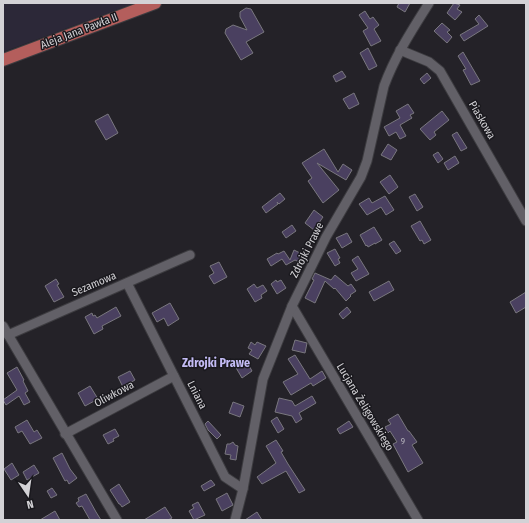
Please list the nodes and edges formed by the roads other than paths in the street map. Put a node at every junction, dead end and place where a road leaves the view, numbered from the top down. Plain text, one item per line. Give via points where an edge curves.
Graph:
1 (155, 3) edge
2 (429, 3) edge
3 (400, 50) junction
4 (3, 60) edge
5 (526, 221) edge
6 (190, 255) dead end
7 (127, 283) junction
8 (292, 306) junction
9 (5, 330) edge
10 (174, 376) junction
11 (65, 434) junction
12 (243, 489) junction
13 (117, 520) edge
14 (235, 520) edge
15 (418, 520) edge

1 - 4 main road, Aleja Jana Pawła II
2 - 3 street, Zdrojki Prawe
3 - 5 street, Piaskowa via 429,62 440,71
3 - 8 street, Zdrojki Prawe via 384,86 361,177 326,237
6 - 7 street, Sezamowa
7 - 9 street, Sezamowa
7 - 10 street, Lniana
8 - 12 street, Zdrojki Prawe via 263,379
8 - 15 street, Lucjana Żeligowskiego
9 - 11 street
10 - 11 street, Oliwkowa
10 - 12 street, Lniana via 225,477
11 - 13 street
12 - 14 street, Zdrojki Prawe

